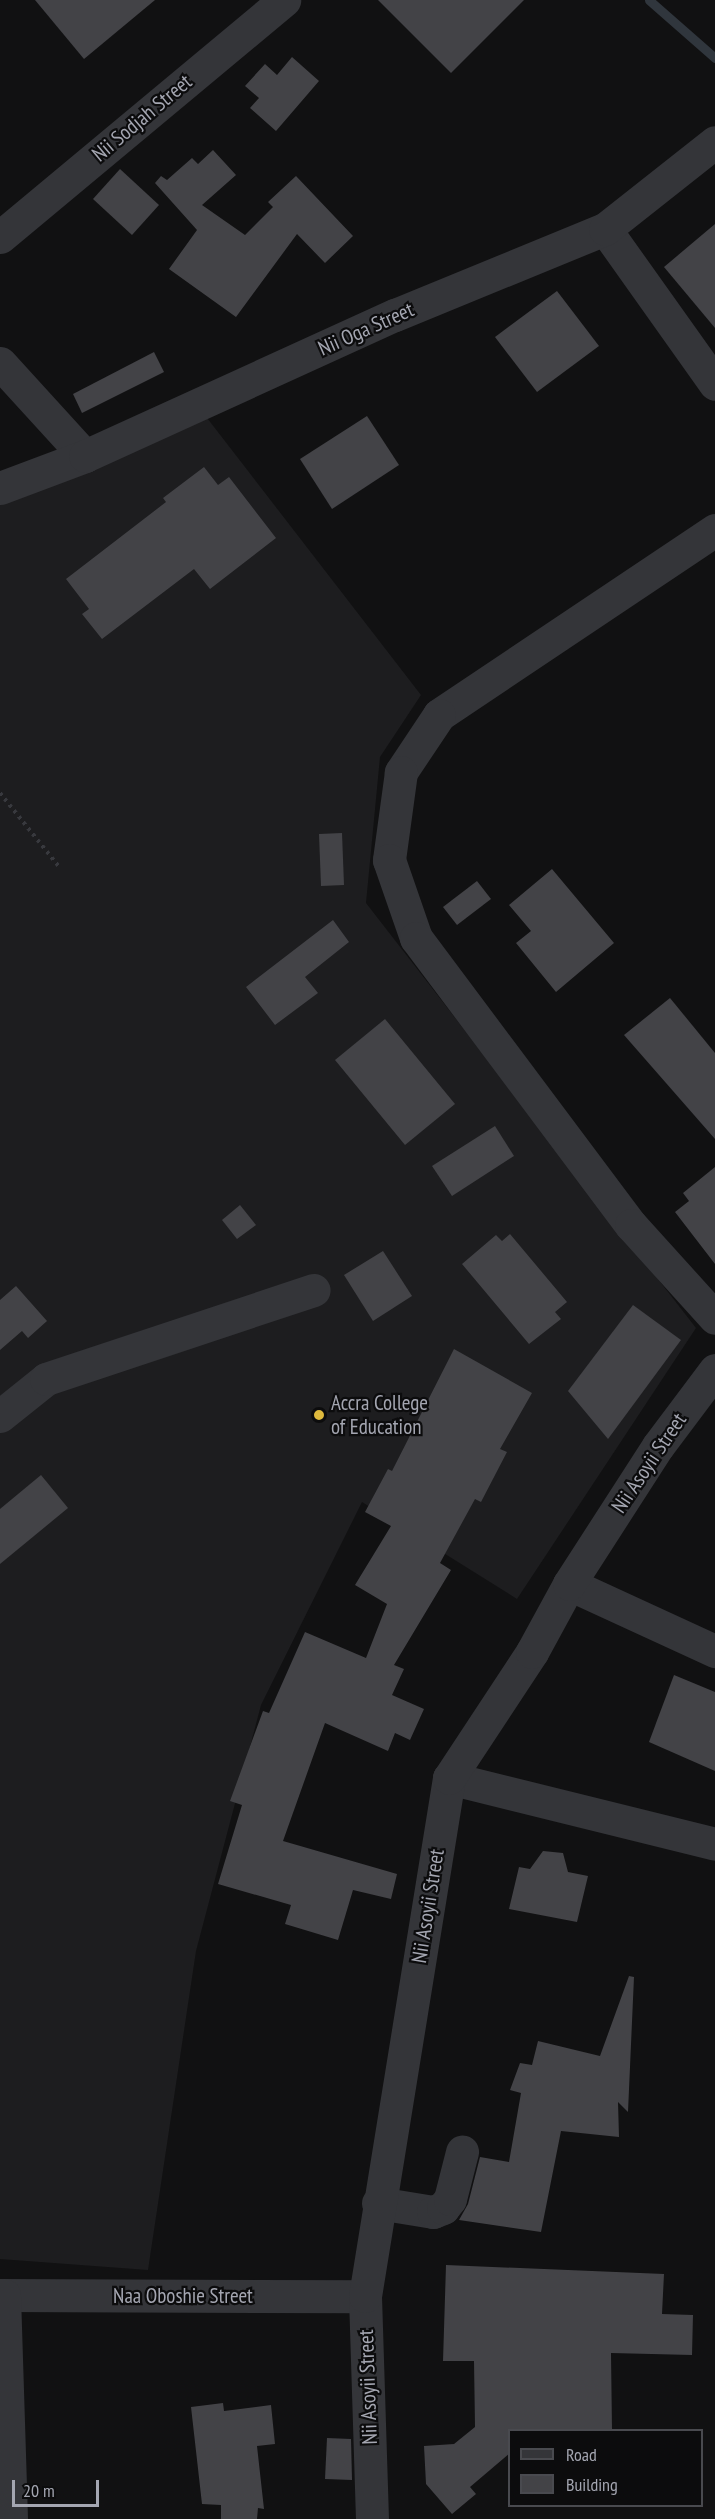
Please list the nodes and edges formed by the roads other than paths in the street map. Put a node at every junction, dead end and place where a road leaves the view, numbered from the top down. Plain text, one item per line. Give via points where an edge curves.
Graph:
1 (284, 0) edge
2 (715, 142) edge
3 (605, 229) junction
4 (0, 237) edge
5 (0, 363) edge
6 (715, 384) edge
7 (86, 456) junction
8 (0, 488) edge
9 (715, 530) edge
10 (314, 1290) dead end
11 (715, 1318) edge
12 (715, 1370) edge
13 (0, 1416) edge
14 (569, 1584) junction
15 (715, 1651) edge
16 (449, 1778) junction
17 (715, 1844) edge
18 (462, 2152) dead end
19 (378, 2203) junction
20 (2, 2295) edge
21 (365, 2296) junction
22 (11, 2519) edge
23 (372, 2519) edge

1 - 4 street, Nii Sodjah Street
2 - 3 street, Nii Oga Street
3 - 6 street
3 - 7 street, Nii Oga Street via 395,315
5 - 7 street
7 - 8 street, Nii Oga Street
9 - 11 street via 439,715 401,772 389,860 416,938 631,1225
10 - 13 street via 46,1379
12 - 14 street, Nii Asoyii Street via 658,1446
14 - 15 street
14 - 16 street, Nii Asoyii Street via 532,1652
16 - 17 street
16 - 19 street, Nii Asoyii Street
18 - 19 street via 450,2199 443,2208 433,2211
19 - 21 street, Nii Asoyii Street
20 - 21 street, Naa Oboshie Street
20 - 22 street
21 - 23 street, Nii Asoyii Street

